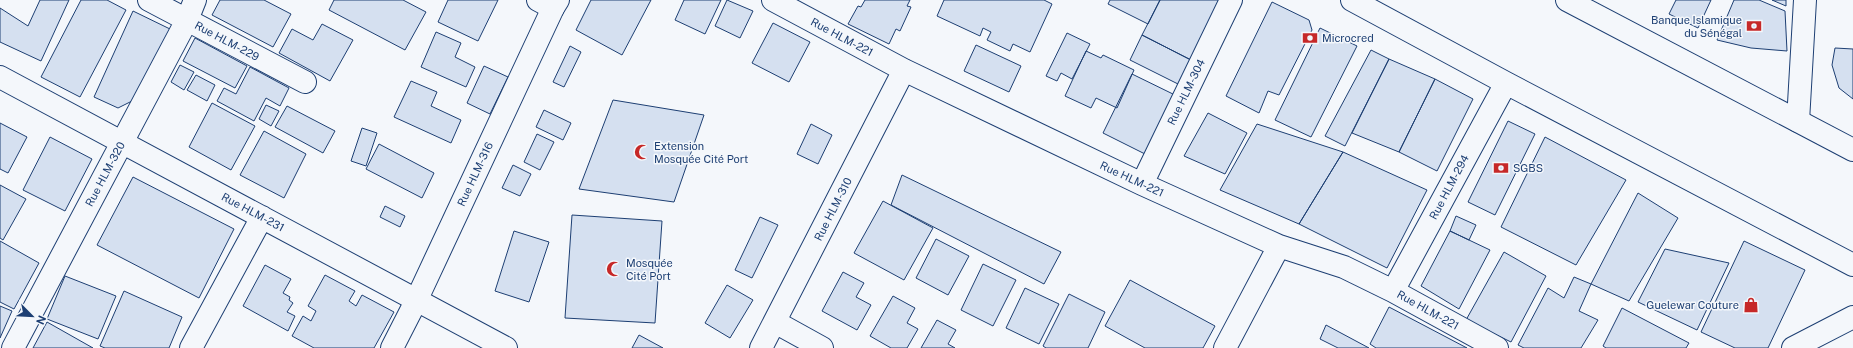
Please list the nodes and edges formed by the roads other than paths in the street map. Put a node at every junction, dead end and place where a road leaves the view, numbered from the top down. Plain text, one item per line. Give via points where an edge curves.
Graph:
1 (149, 0) edge
2 (195, 0) edge
3 (772, 0) edge
4 (1231, 0) edge
5 (1352, 0) edge
6 (1567, 0) edge
7 (1805, 0) edge
8 (550, 2) edge
9 (186, 20) junction
10 (904, 70) junction
11 (0, 77) edge
12 (305, 82) dead end
13 (1506, 83) junction
14 (1798, 121) junction
15 (122, 142) junction
16 (1853, 150) edge
17 (1142, 184) junction
18 (262, 217) junction
19 (1279, 246) junction
20 (1853, 265) edge
21 (1393, 291) junction
22 (416, 301) junction
23 (1853, 316) edge
24 (775, 322) junction
25 (13, 348) edge
26 (191, 348) edge
27 (392, 348) edge
28 (506, 348) edge
29 (761, 348) edge
30 (822, 348) edge
31 (1225, 348) edge
32 (1497, 348) edge
33 (1794, 348) edge

1 - 9 street, Rue HLM-229
2 - 9 street, Rue HLM-320
3 - 10 street, Rue HLM-221
4 - 17 street, Rue HLM-304
5 - 13 street
6 - 14 street
7 - 14 street
8 - 22 street, Rue HLM-316
9 - 12 street, Rue HLM-229
9 - 15 street, Rue HLM-320
10 - 17 street, Rue HLM-221
10 - 24 street, Rue HLM-310
11 - 15 street, Rue HLM-231
13 - 20 street
13 - 21 street, Rue HLM-294
14 - 16 street
15 - 18 street, Rue HLM-231
15 - 25 street, Rue HLM-320
17 - 19 street, Rue HLM-221
18 - 22 street, Rue HLM-231
18 - 26 street
19 - 21 street, Rue HLM-221 via 1344,267
19 - 31 street
21 - 32 street, Rue HLM-221
22 - 27 street, Rue HLM-316
22 - 28 street, Rue HLM-231
23 - 33 street
24 - 29 street, Rue HLM-310
24 - 30 street

